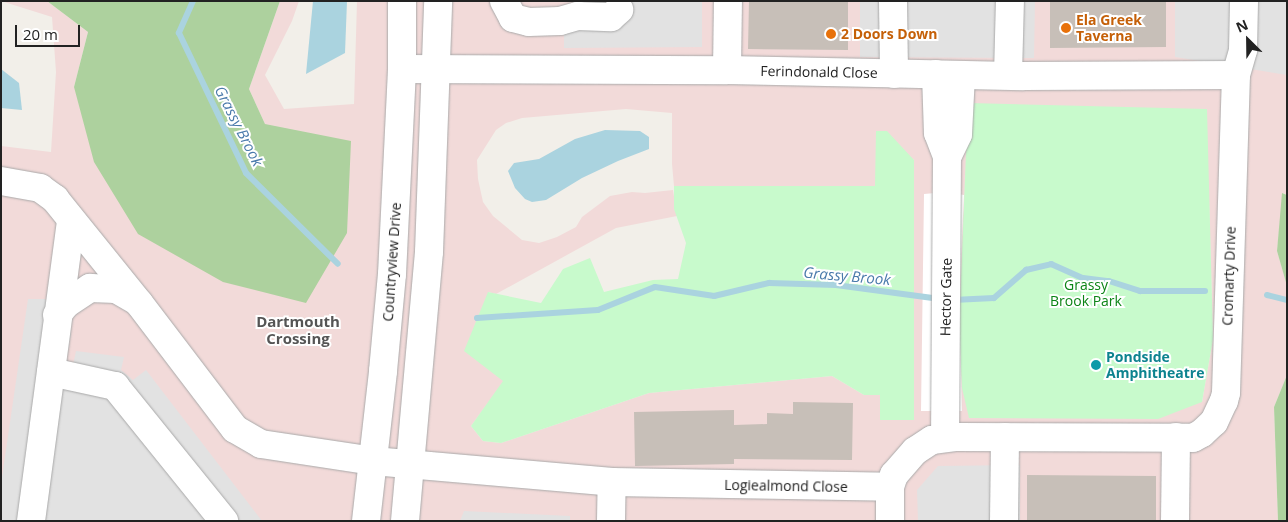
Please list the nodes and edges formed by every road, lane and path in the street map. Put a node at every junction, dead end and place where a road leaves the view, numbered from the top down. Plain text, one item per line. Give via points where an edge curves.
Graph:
1 (402, 1) edge
2 (438, 1) edge
3 (504, 1) edge
4 (728, 1) edge
5 (893, 1) edge
6 (1010, 1) edge
7 (1244, 1) edge
8 (576, 9) edge
9 (620, 10) dead end
10 (402, 69) junction
11 (437, 69) junction
12 (727, 70) junction
13 (894, 74) junction
14 (948, 75) junction
15 (1008, 75) junction
16 (1236, 76) junction
17 (1, 181) edge
18 (71, 221) junction
19 (139, 303) junction
20 (57, 315) junction
21 (50, 372) junction
22 (945, 425) junction
23 (1005, 437) junction
24 (1176, 438) junction
25 (373, 461) junction
26 (410, 464) junction
27 (612, 482) junction
28 (890, 487) junction
29 (31, 521) edge
30 (224, 521) edge
31 (366, 521) edge
32 (405, 521) edge
33 (611, 521) edge
34 (890, 521) edge
35 (1004, 521) edge
36 (1175, 521) edge

1 - 10 street, Countryview Drive
2 - 11 street
3 - 8 street via 513,18 529,22 560,21
4 - 12 street
5 - 13 street
6 - 15 street
7 - 16 street, Cromarty Drive via 1243,50
8 - 9 street via 611,17
10 - 11 street, Ferindonald Close
10 - 25 street, Countryview Drive via 392,274
11 - 12 street, Ferindonald Close
11 - 26 street via 427,289
12 - 13 street, Ferindonald Close
13 - 14 street, Ferindonald Close
14 - 15 street, Ferindonald Close
14 - 22 street, Hector Gate via 938,133 947,157
15 - 16 street, Ferindonald Close
16 - 24 street, Cromarty Drive via 1224,401 1214,422 1202,433 1193,438
17 - 18 street, Logiealmond Close via 40,188 55,199
18 - 19 street, Logiealmond Close
18 - 20 street
19 - 20 street via 116,289 90,288 66,304
19 - 25 street, Logiealmond Close via 235,428 261,444
20 - 21 street
21 - 29 street
21 - 30 street via 115,386
22 - 23 street
22 - 28 street via 900,466
23 - 24 street
23 - 35 street
24 - 36 street
25 - 26 street, Logiealmond Close
25 - 31 street, Countryview Drive
26 - 27 street, Logiealmond Close
26 - 32 street
27 - 28 street, Logiealmond Close
27 - 33 street
28 - 34 street

